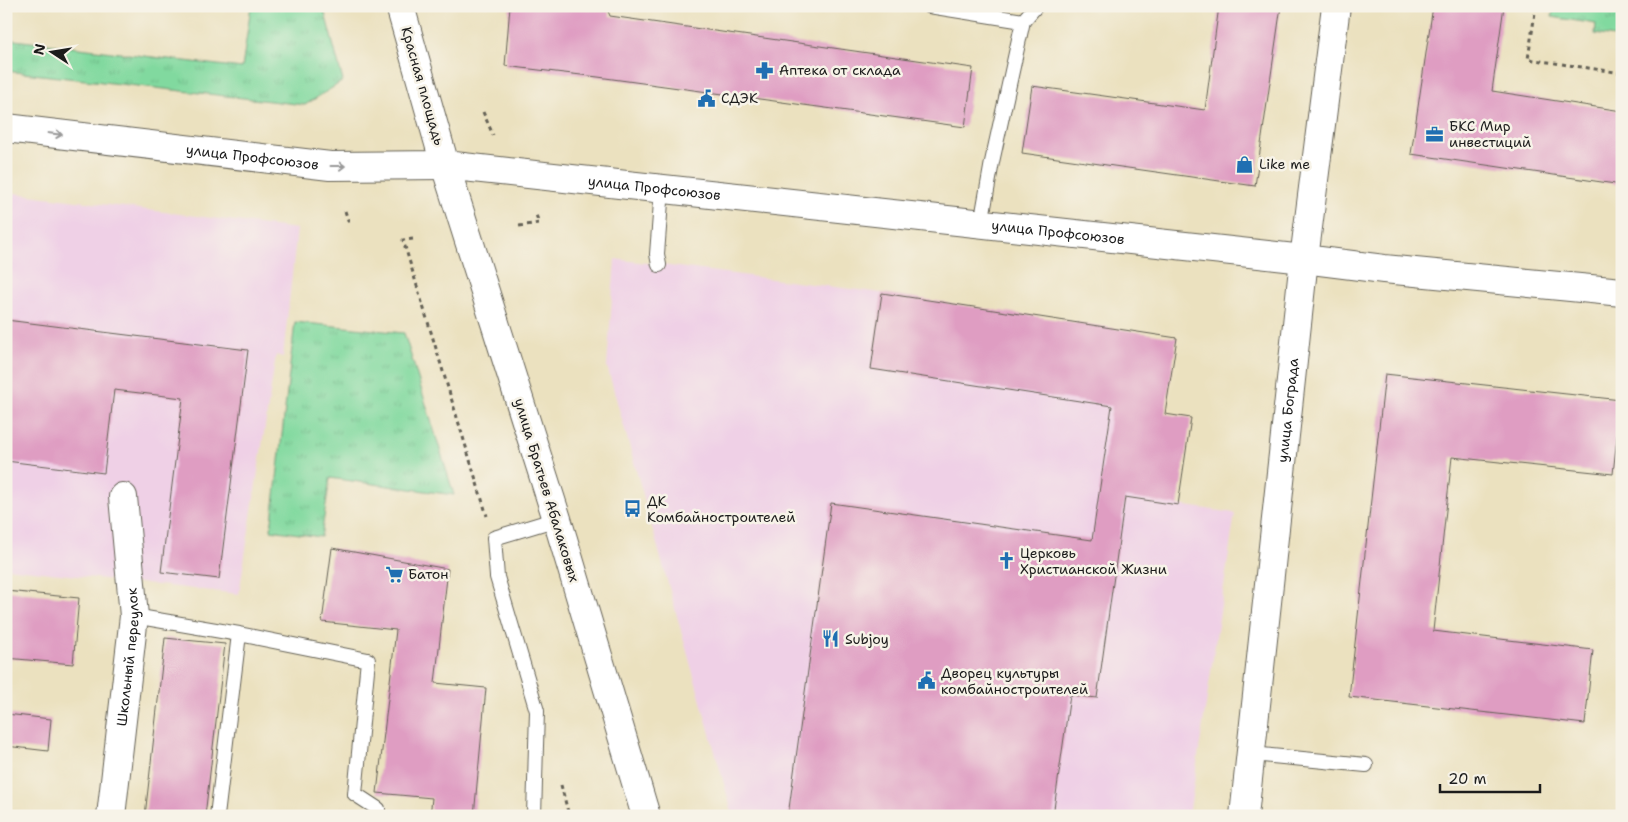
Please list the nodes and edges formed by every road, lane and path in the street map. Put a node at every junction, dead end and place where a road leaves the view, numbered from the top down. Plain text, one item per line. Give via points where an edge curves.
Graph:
1 (400, 6) edge
2 (929, 6) edge
3 (1036, 6) edge
4 (1336, 6) edge
5 (1536, 6) edge
6 (1023, 21) junction
7 (1622, 73) edge
8 (483, 112) dead end
9 (6, 128) edge
10 (493, 135) dead end
11 (445, 165) junction
12 (662, 189) junction
13 (346, 211) dead end
14 (535, 212) dead end
15 (982, 224) junction
16 (350, 226) dead end
17 (519, 226) dead end
18 (413, 239) dead end
19 (403, 240) dead end
20 (1304, 258) junction
21 (659, 265) dead end
22 (1622, 292) edge
23 (123, 497) dead end
24 (557, 519) junction
25 (134, 616) junction
26 (239, 634) junction
27 (1251, 754) junction
28 (1366, 765) dead end
29 (111, 816) edge
30 (217, 816) edge
31 (377, 816) edge
32 (534, 816) edge
33 (646, 816) edge
34 (1244, 816) edge

1 - 11 street, Красная площадь
2 - 6 lane
3 - 6 lane
4 - 20 street, улица Бограда
5 - 7 path via 1528,59
6 - 15 lane
8 - 10 path
9 -> 11 street, улица Профсоюзов via 330,166
11 - 12 street, улица Профсоюзов
11 - 24 street, улица Братьев Абалаковых
12 - 15 street, улица Профсоюзов
12 - 21 lane
13 - 16 path
14 - 17 path via 539,223
15 - 20 street, улица Профсоюзов
18 - 19 path
20 - 22 street, улица Профсоюзов
20 - 27 street, улица Бограда
23 - 25 street, Школьный переулок
24 - 32 lane via 494,538 497,577 537,711
24 - 33 street, улица Братьев Абалаковых
25 - 26 lane
25 - 29 street, Школьный переулок
26 - 30 lane
26 - 31 lane via 368,660 355,794 378,809
27 - 28 lane
27 - 34 street, улица Бограда

